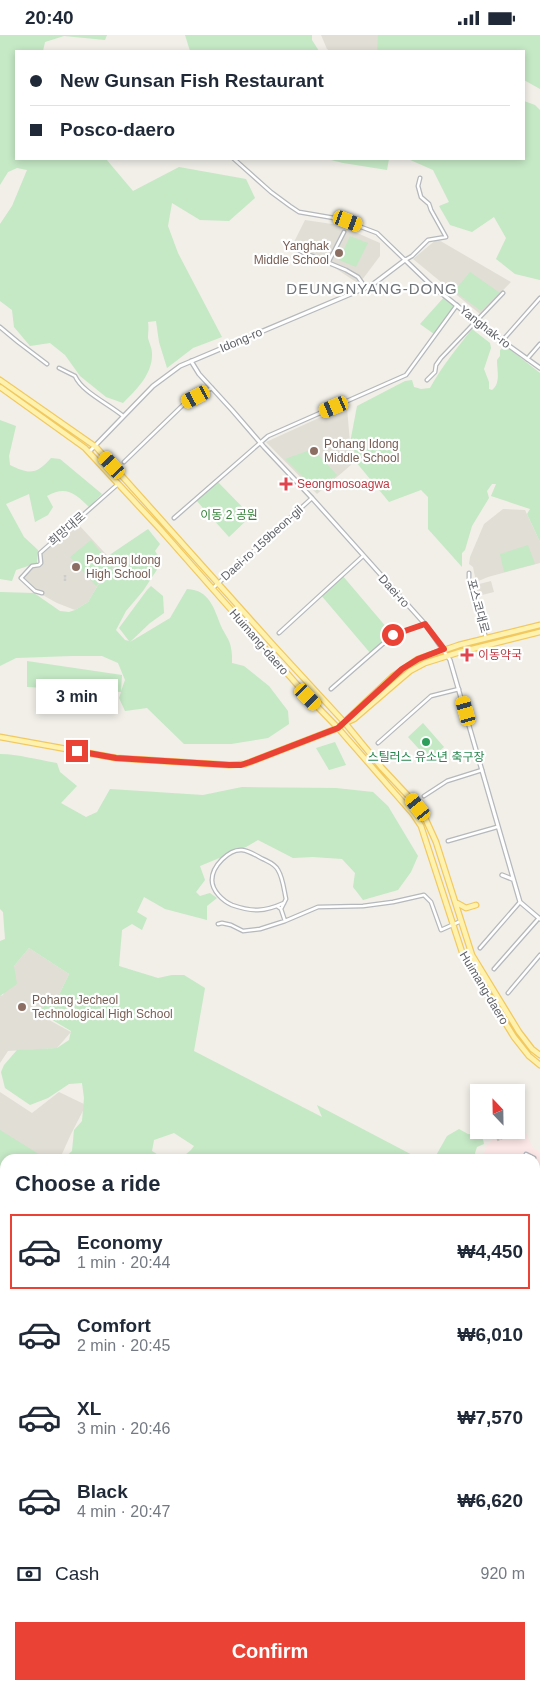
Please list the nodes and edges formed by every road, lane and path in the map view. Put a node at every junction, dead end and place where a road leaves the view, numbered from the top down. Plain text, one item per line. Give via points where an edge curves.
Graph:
1 (235, 160) edge
2 (420, 178) dead end
3 (344, 232) dead end
4 (300, 251) dead end
5 (405, 260) junction
6 (328, 263) junction
7 (365, 287) junction
8 (503, 293) dead end
9 (540, 298) edge
10 (457, 305) junction
11 (477, 321) junction
12 (0, 327) edge
13 (502, 341) junction
14 (540, 344) edge
15 (527, 359) junction
16 (191, 361) junction
17 (48, 364) dead end
18 (59, 368) dead end
19 (540, 368) edge
20 (0, 380) edge
21 (427, 381) dead end
22 (0, 387) edge
23 (212, 388) junction
24 (124, 417) junction
25 (260, 443) junction
26 (96, 447) junction
27 (89, 452) junction
28 (124, 462) dead end
29 (118, 484) junction
30 (312, 498) junction
31 (174, 517) dead end
32 (363, 555) junction
33 (206, 569) junction
34 (469, 573) dead end
35 (199, 575) junction
36 (218, 583) junction
37 (212, 589) junction
38 (42, 593) dead end
39 (235, 602) junction
40 (229, 607) junction
41 (425, 624) junction
42 (540, 625) edge
43 (540, 632) edge
44 (279, 633) dead end
45 (508, 633) junction
46 (486, 638) junction
47 (510, 639) junction
48 (444, 649) junction
49 (448, 656) junction
50 (331, 689) dead end
51 (459, 689) junction
52 (345, 723) junction
53 (338, 728) junction
54 (0, 737) edge
55 (378, 743) dead end
56 (482, 770) junction
57 (424, 796) dead end
58 (497, 827) junction
59 (448, 841) dead end
60 (502, 875) dead end
61 (513, 880) junction
62 (520, 902) junction
63 (284, 903) junction
64 (456, 903) junction
65 (476, 905) dead end
66 (277, 906) junction
67 (281, 909) junction
68 (540, 918) edge
69 (285, 921) junction
70 (462, 921) junction
71 (218, 924) dead end
72 (453, 924) junction
73 (480, 948) dead end
74 (540, 955) edge
75 (494, 969) dead end
76 (508, 993) dead end
77 (540, 1055) edge
78 (540, 1065) edge

1 - 5 street, Yanghak-ro via 271,193 295,209 333,217 377,233
2 - 5 street via 421,197 430,204 446,237 428,240
3 - 6 street
4 - 6 street
5 - 7 street, Idong-ro
5 - 10 street, Yanghak-ro
6 - 7 street via 358,277
7 - 16 street, Idong-ro
8 - 11 street
9 - 13 street
10 - 11 street, Yanghak-ro
10 - 25 street via 406,375 268,436
11 - 13 street, Yanghak-ro
11 - 21 street via 441,358
12 - 17 street
13 - 15 street, Yanghak-ro
14 - 15 street
15 - 19 street, Yanghak-ro
16 - 23 street, Daei-ro
16 - 24 street, Idong-ro via 153,386
18 - 24 street via 75,375 77,381 93,395
20 - 26 main road, Huimang-daero
22 - 27 main road, Huimang-daero
23 - 25 street, Daei-ro
23 - 28 street via 185,403
24 - 26 street, Idong-ro
25 - 30 street, Daei-ro
25 - 31 street
26 - 27 street, Idong-ro
26 - 33 main road, Huimang-daero
27 - 29 main road, Huimang-daero
29 - 35 main road, Huimang-daero
29 - 38 street, 희망대로 via 40,553 41,563 32,566 21,578
30 - 32 street, Daei-ro
30 - 36 street, Daei-ro 159beon-gil
32 - 41 street, Daei-ro
32 - 44 street
33 - 35 main road
33 - 36 main road, Huimang-daero
34 - 46 street, 포스코대로
35 - 37 main road, Huimang-daero
36 - 37 street, Daei-ro 159beon-gil
36 - 39 main road, Huimang-daero
37 - 40 main road, Huimang-daero
39 - 40 main road
39 - 52 main road, Huimang-daero
40 - 53 main road, Huimang-daero
41 - 48 street, Daei-ro
41 - 50 street via 393,635
42 - 45 main road
43 - 47 main road
45 - 46 main road
45 - 47 main road
46 - 48 main road
47 - 49 main road
48 - 49 street, Daei-ro
48 - 52 main road via 402,669
49 - 51 street, Daei-ro
49 - 52 main road via 410,671
51 - 55 street via 431,696
51 - 56 street, Daei-ro
52 - 53 main road
52 - 64 main road, Huimang-daero via 426,820
53 - 54 main road via 241,765 116,758
53 - 72 main road, Huimang-daero via 421,826
56 - 57 street via 447,781
56 - 58 street, Daei-ro
58 - 59 street
58 - 61 street, Daei-ro
60 - 61 street
61 - 62 street, Daei-ro
62 - 68 street
62 - 73 street
63 - 66 street
63 - 66 street via 286,899 275,865 250,852 234,851 216,868 212,877 215,891 228,903 252,911
63 - 67 street
64 - 65 main road via 466,908
64 - 70 main road, Huimang-daero
66 - 67 street
67 - 69 street
68 - 75 street
69 - 71 street via 243,931 231,925
69 - 72 street via 318,907 363,906 424,895 431,901 441,930
70 - 72 street
70 - 77 main road, Huimang-daero via 472,955 519,1032
72 - 78 main road, Huimang-daero via 465,958 514,1037
74 - 76 street

